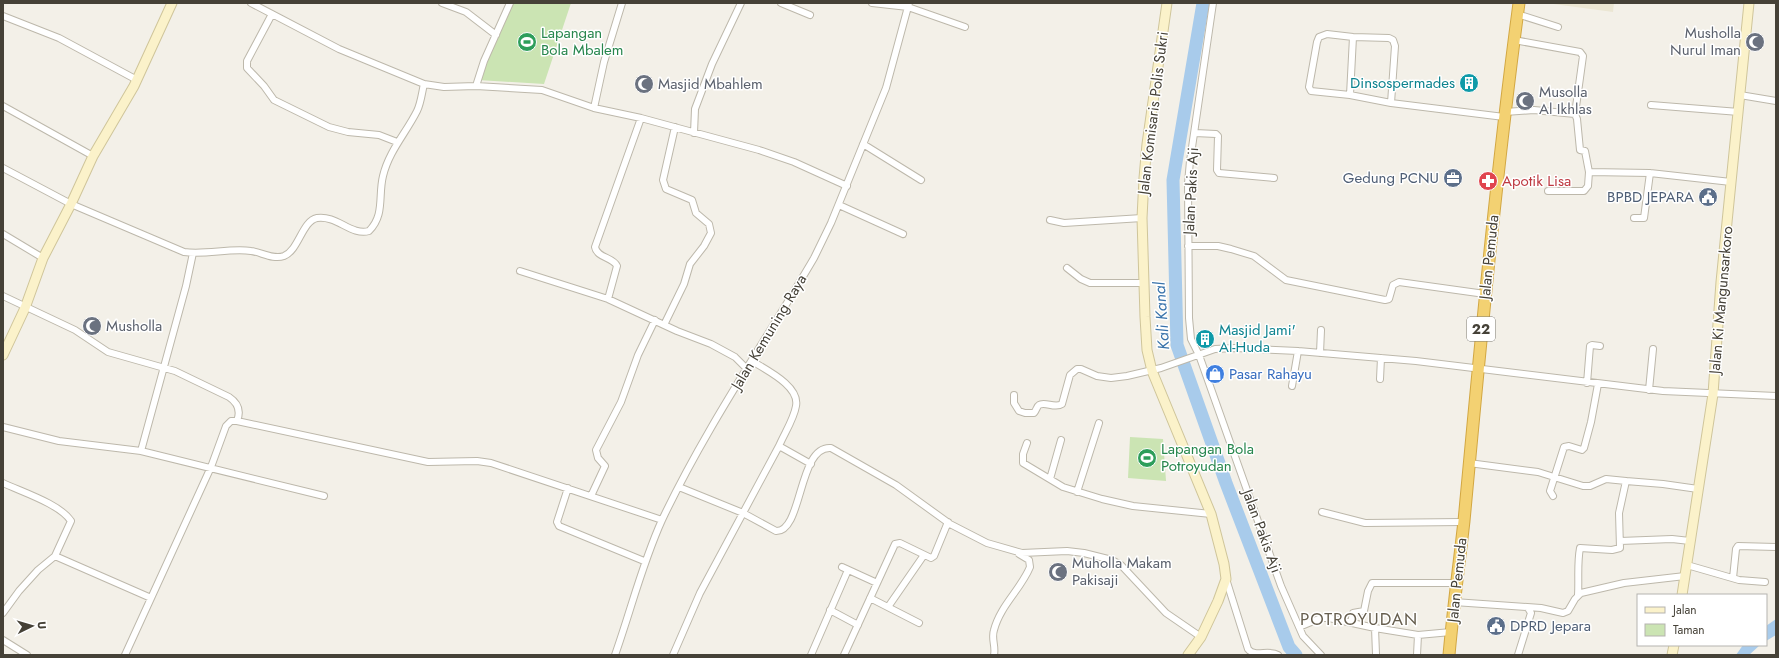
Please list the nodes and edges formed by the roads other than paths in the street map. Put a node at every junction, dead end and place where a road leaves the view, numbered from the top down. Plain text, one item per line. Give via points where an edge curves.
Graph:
1 (172, 3) edge
2 (251, 3) edge
3 (442, 3) edge
4 (510, 3) edge
5 (622, 3) edge
6 (741, 3) edge
7 (781, 3) edge
8 (872, 3) edge
9 (1167, 3) edge
10 (1213, 3) edge
11 (1749, 3) edge
12 (909, 5) edge
13 (1518, 8) edge
14 (272, 14) junction
15 (810, 15) dead end
16 (3, 16) edge
17 (965, 27) dead end
18 (1558, 27) dead end
19 (496, 35) junction
20 (1353, 37) junction
21 (1514, 40) junction
22 (137, 80) junction
23 (424, 84) junction
24 (476, 86) junction
25 (1350, 95) junction
26 (1744, 96) junction
27 (1776, 101) edge
28 (1391, 103) junction
29 (1651, 105) dead end
30 (3, 106) edge
31 (594, 108) junction
32 (1739, 112) junction
33 (1575, 114) junction
34 (1504, 115) junction
35 (641, 118) junction
36 (675, 127) junction
37 (694, 133) junction
38 (1195, 133) junction
39 (397, 142) junction
40 (864, 144) junction
41 (93, 156) junction
42 (3, 168) edge
43 (1588, 172) junction
44 (1650, 173) junction
45 (1274, 178) dead end
46 (921, 180) dead end
47 (1731, 182) junction
48 (847, 186) junction
49 (1548, 191) dead end
50 (71, 204) junction
51 (839, 205) junction
52 (1142, 218) junction
53 (1634, 218) dead end
54 (1050, 220) dead end
55 (3, 234) edge
56 (902, 234) dead end
57 (1188, 246) junction
58 (193, 253) junction
59 (42, 258) junction
60 (1067, 268) dead end
61 (520, 271) dead end
62 (1143, 283) junction
63 (1485, 294) junction
64 (3, 296) edge
65 (608, 299) junction
66 (25, 308) junction
67 (655, 320) junction
68 (664, 325) junction
69 (1321, 330) dead end
70 (1596, 344) dead end
71 (1653, 349) dead end
72 (1298, 351) junction
73 (1320, 353) junction
74 (3, 355) edge
75 (1197, 356) junction
76 (1381, 358) junction
77 (752, 361) junction
78 (164, 368) junction
79 (1477, 368) junction
80 (747, 369) junction
81 (1157, 370) junction
82 (1380, 379) dead end
83 (1587, 383) junction
84 (1598, 384) junction
85 (1292, 386) dead end
86 (1649, 390) junction
87 (1713, 394) junction
88 (1014, 395) dead end
89 (1776, 396) edge
90 (237, 421) junction
91 (1099, 423) dead end
92 (3, 427) edge
93 (1061, 440) dead end
94 (1027, 443) dead end
95 (779, 446) junction
96 (141, 451) junction
97 (1469, 463) junction
98 (811, 464) junction
99 (211, 467) junction
100 (1554, 477) junction
101 (1050, 480) junction
102 (1626, 482) junction
103 (3, 484) edge
104 (679, 487) junction
105 (568, 488) junction
106 (1698, 489) junction
107 (1077, 492) junction
108 (324, 496) dead end
109 (591, 496) junction
110 (1553, 496) dead end
111 (1322, 512) dead end
112 (743, 514) junction
113 (1211, 514) junction
114 (662, 520) junction
115 (948, 522) junction
116 (1463, 522) junction
117 (1620, 541) junction
118 (1690, 541) junction
119 (1776, 547) edge
120 (1014, 551) junction
121 (924, 555) junction
122 (55, 556) junction
123 (644, 561) junction
124 (1687, 564) junction
125 (1685, 576) junction
126 (1733, 578) junction
127 (1226, 579) junction
128 (1764, 582) dead end
129 (877, 583) junction
130 (1456, 583) junction
131 (1682, 594) edge
132 (1578, 595) junction
133 (151, 598) junction
134 (870, 598) junction
135 (1454, 602) junction
136 (888, 607) junction
137 (1528, 608) junction
138 (830, 610) junction
139 (3, 613) edge
140 (919, 623) dead end
141 (1351, 623) junction
142 (858, 625) junction
143 (1299, 627) junction
144 (1375, 628) junction
145 (1451, 632) junction
146 (1418, 635) junction
147 (1201, 637) junction
148 (3, 640) edge
149 (995, 653) edge
150 (1376, 654) edge
151 (27, 655) edge
152 (125, 655) edge
153 (616, 655) edge
154 (673, 655) edge
155 (811, 655) edge
156 (844, 655) edge
157 (1001, 655) edge
158 (1188, 655) edge
159 (1278, 655) edge
160 (1321, 655) edge
161 (1417, 655) edge
162 (1449, 655) edge
163 (1518, 655) edge

1 - 22 main road
2 - 14 street
3 - 19 street via 466,12
4 - 19 street
5 - 31 street via 604,62
6 - 37 street via 712,64 695,110
7 - 15 street
8 - 12 street
9 - 52 main road, Jalan Komisaris Polis Sukri via 1147,144
10 - 38 street, Jalan Pakis Aji
11 - 26 main road, Jalan Ki Mangunsarkoro
12 - 17 street
12 - 40 street, Jalan Kemuning Raya via 886,88
13 - 18 street
13 - 21 highway, Jalan Pemuda / 22
14 - 23 street via 339,49
14 - 39 street via 248,61 247,68 274,100 329,127
16 - 22 street via 59,38
19 - 24 street
20 - 25 street
20 - 25 street via 1322,34 1319,37 1309,87 1311,91
20 - 28 street via 1393,40 1395,46
21 - 33 street via 1582,54 1582,74
21 - 34 highway, Jalan Pemuda / 22
22 - 41 main road
23 - 24 street via 444,87
23 - 39 street via 418,109
24 - 31 street via 517,87 551,92
25 - 28 street
26 - 27 street
26 - 32 main road, Jalan Ki Mangunsarkoro
28 - 34 street
29 - 32 street
30 - 41 street
31 - 35 street
32 - 47 main road, Jalan Ki Mangunsarkoro
33 - 34 street via 1534,110
33 - 43 street via 1580,150 1585,151
34 - 63 highway, Jalan Pemuda / 22
35 - 36 street
35 - 65 street via 595,247 598,253 615,262 617,266
36 - 37 street
36 - 68 street via 663,180 666,189 692,200 696,213 708,224 711,233 690,264 684,284
37 - 48 street via 794,162
38 - 45 street via 1218,136 1218,173
38 - 57 street, Jalan Pakis Aji via 1188,183
39 - 58 street via 383,177 377,222 370,231 360,232 332,220 317,218 311,221 291,252 284,256 271,256 250,250
40 - 46 street
40 - 48 street, Jalan Kemuning Raya
41 - 50 main road
42 - 50 street
43 - 44 street
43 - 49 street via 1588,186 1584,191
44 - 47 street
44 - 53 street via 1644,218
47 - 87 main road, Jalan Ki Mangunsarkoro
48 - 51 street, Jalan Kemuning Raya
50 - 58 street via 184,252
50 - 59 main road
51 - 56 street
51 - 77 street, Jalan Kemuning Raya via 814,258
52 - 54 street via 1064,223
52 - 62 main road, Jalan Komisaris Polis Sukri
55 - 59 street
57 - 63 street via 1231,248 1254,256 1286,280 1370,298 1389,299 1393,285 1399,282
57 - 75 street, Jalan Pakis Aji via 1190,329
58 - 78 street
59 - 66 main road
60 - 62 street via 1080,279 1090,283
61 - 65 street
62 - 81 main road, Jalan Komisaris Polis Sukri via 1147,350
63 - 79 highway, Jalan Pemuda / 22
64 - 66 street
65 - 67 street
66 - 74 main road
66 - 78 street via 76,330 108,352
67 - 68 street
67 - 109 street via 621,402 596,450 604,466
68 - 80 street via 735,357
69 - 73 street
70 - 83 street via 1590,346
71 - 86 street
72 - 73 street
72 - 75 street via 1235,348 1215,349
72 - 85 street
73 - 76 street
75 - 81 street
75 - 143 street, Jalan Pakis Aji
76 - 79 street
76 - 82 street
77 - 80 street, Jalan Kemuning Raya
77 - 95 street via 788,385 796,396 795,410
78 - 90 street via 230,397 239,409
78 - 96 street
79 - 83 street
79 - 97 highway, Jalan Pemuda / 22
80 - 104 street, Jalan Kemuning Raya
81 - 88 street via 1111,378 1077,369 1070,375 1062,404 1041,404 1034,414 1019,411 1014,403
81 - 113 main road, Jalan Komisaris Polis Sukri
83 - 84 street
84 - 86 street
84 - 100 street via 1592,422 1584,448 1582,450 1564,447
86 - 87 street
87 - 89 street
87 - 106 main road, Jalan Ki Mangunsarkoro
90 - 99 street via 231,421 226,426
90 - 105 street via 428,462 491,463
91 - 107 street
92 - 96 street via 59,441
93 - 101 street
94 - 101 street via 1023,463
95 - 98 street
95 - 112 street
96 - 99 street
97 - 100 street via 1538,472
97 - 116 highway, Jalan Pemuda / 22
98 - 112 street via 786,528 776,531
98 - 115 street via 819,451 831,448 896,485
99 - 108 street
99 - 133 street
100 - 102 street via 1587,486 1606,479
100 - 110 street via 1550,492
101 - 107 street
102 - 106 street
102 - 117 street via 1619,513
103 - 122 street via 58,508 71,521
104 - 112 street
104 - 114 street, Jalan Kemuning Raya
105 - 109 street
105 - 123 street via 557,522 559,526
106 - 118 main road, Jalan Ki Mangunsarkoro
107 - 113 street via 1133,506
109 - 114 street
111 - 116 street via 1365,523
112 - 154 street via 700,593
113 - 127 main road, Jalan Komisaris Polis Sukri
114 - 123 street, Jalan Kemuning Raya
115 - 120 street via 987,543
115 - 121 street via 934,556 930,558
116 - 130 highway, Jalan Pemuda / 22
117 - 118 street
117 - 132 street via 1619,550 1580,548
118 - 124 main road, Jalan Ki Mangunsarkoro
119 - 126 street via 1737,547
120 - 147 street via 1067,551 1116,562 1166,613
120 - 149 street via 1029,560 1030,567 996,623 992,635
121 - 129 street via 900,543 895,544
121 - 136 street
122 - 133 street
122 - 139 street via 19,590
123 - 153 street, Jalan Kemuning Raya
124 - 125 main road, Jalan Ki Mangunsarkoro
124 - 126 street
125 - 131 main road, Jalan Ki Mangunsarkoro
125 - 132 street via 1624,583
126 - 128 street
127 - 147 main road, Jalan Komisaris Polis Sukri via 1213,615
127 - 159 street via 1248,649 1254,654 1270,652
129 - 134 street
129 - 138 street via 845,568
130 - 135 highway, Jalan Pemuda / 22
130 - 141 street via 1372,583 1364,611 1352,613
132 - 137 street via 1565,613
133 - 152 street
134 - 136 street
134 - 142 street
135 - 137 street
135 - 145 highway, Jalan Pemuda / 22
136 - 140 street
137 - 163 street via 1531,613
138 - 142 street
138 - 155 street
141 - 143 street via 1321,618
141 - 144 street
142 - 156 street
143 - 160 street, Jalan Pakis Aji via 1306,641
144 - 146 street
144 - 150 street
145 - 146 street
145 - 162 highway, Jalan Pemuda / 22
146 - 161 street
147 - 158 main road, Jalan Komisaris Polis Sukri
148 - 151 street
149 - 157 street

